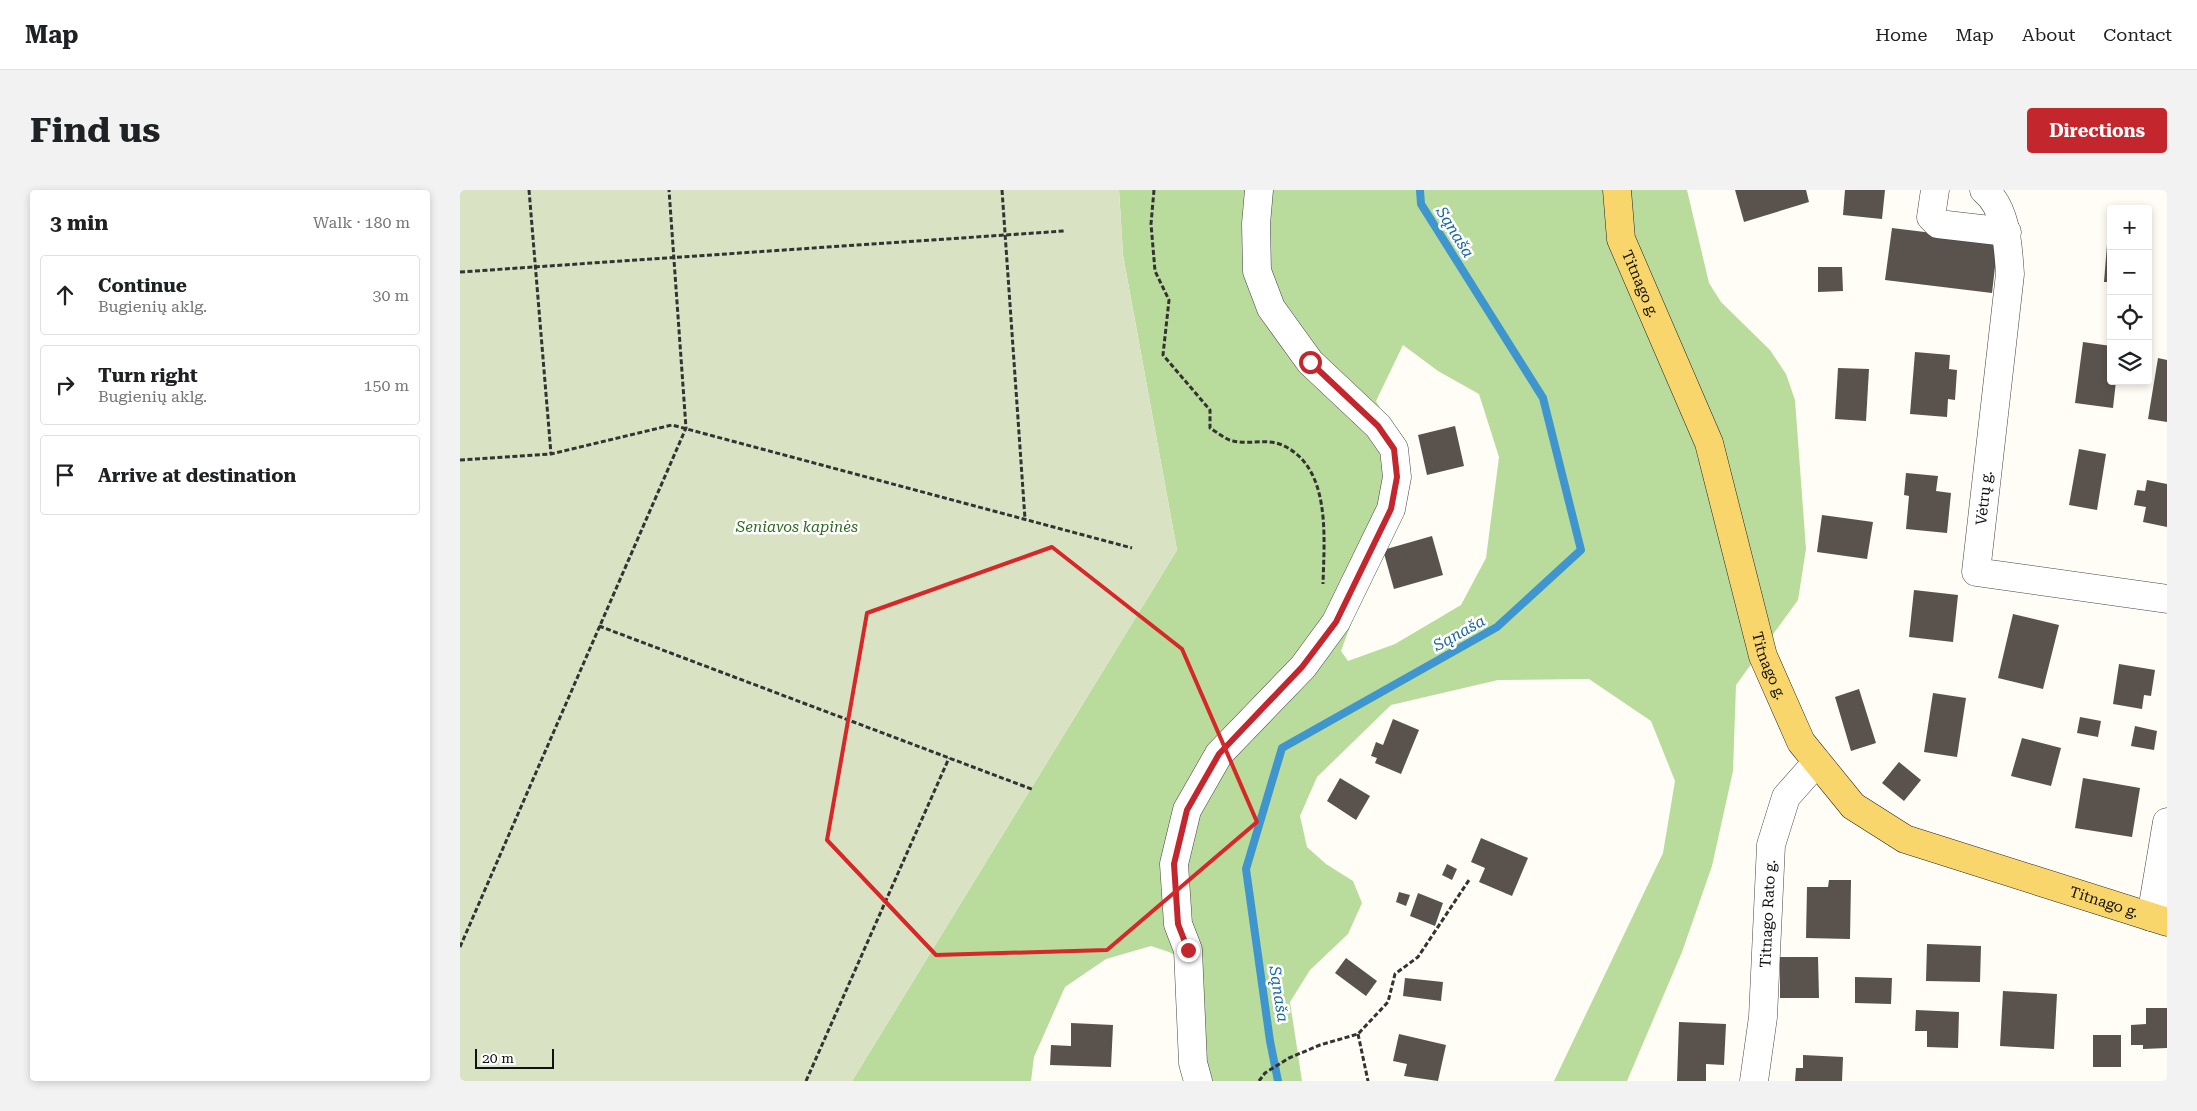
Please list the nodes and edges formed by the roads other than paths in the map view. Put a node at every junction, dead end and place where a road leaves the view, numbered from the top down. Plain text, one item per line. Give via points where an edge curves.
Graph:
1 (1259, 190) edge
2 (1617, 190) edge
3 (1935, 190) edge
4 (1984, 190) edge
5 (2007, 232) junction
6 (2167, 599) edge
7 (1817, 762) junction
8 (2167, 822) edge
9 (2159, 919) edge
10 (1198, 1081) edge
11 (1754, 1081) edge

1 - 10 street via 1257,271 1271,308 1310,362 1378,426 1394,449 1397,477 1391,509 1336,622 1302,667 1219,754 1187,810 1174,864 1178,924 1188,950 1193,1063
2 - 7 main road, Titnago g. via 1621,239 1709,443 1763,656 1801,742
3 - 5 street via 1931,217 1938,224
4 - 5 street, Vėtrų g. via 1991,195
5 - 6 street, Vėtrų g. via 2010,274 1976,572
7 - 9 main road, Titnago g. via 1853,806 1905,839
7 - 11 street, Titnago Rato g. via 1786,797 1772,845 1763,1017
8 - 9 street

